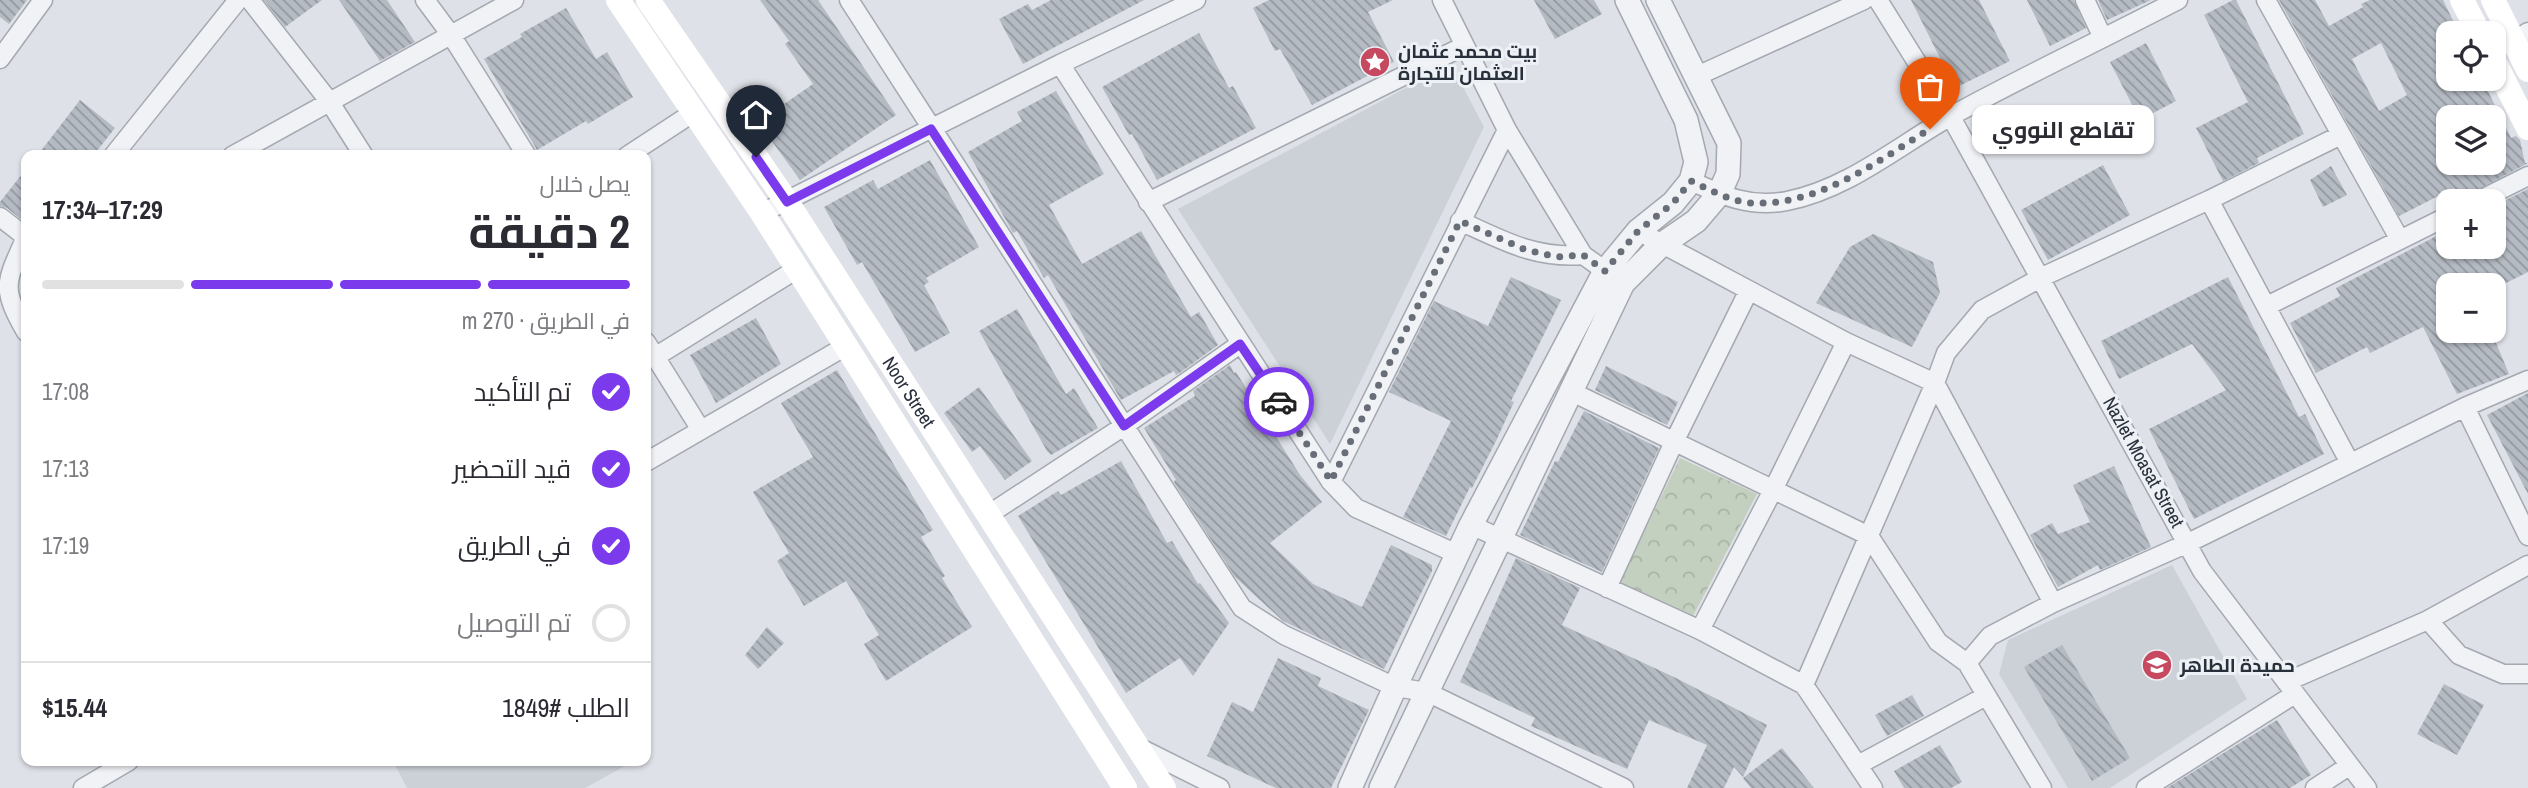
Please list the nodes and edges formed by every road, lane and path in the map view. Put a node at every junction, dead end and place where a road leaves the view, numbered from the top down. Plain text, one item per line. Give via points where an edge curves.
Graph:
1 (43, 0) edge
2 (238, 0) edge
3 (250, 0) edge
4 (425, 0) edge
5 (514, 0) edge
6 (618, 0) edge
7 (649, 0) edge
8 (849, 0) edge
9 (1196, 0) edge
10 (1442, 0) edge
11 (1627, 0) edge
12 (1658, 0) edge
13 (1864, 0) edge
14 (1878, 0) edge
15 (2085, 0) edge
16 (2178, 0) edge
17 (2266, 0) edge
18 (2462, 0) edge
19 (2493, 0) edge
20 (2473, 21) edge
21 (451, 35) junction
22 (2521, 37) edge
23 (2103, 38) junction
24 (1464, 46) junction
25 (0, 59) edge
26 (1060, 64) junction
27 (2528, 70) edge
28 (1696, 76) junction
29 (2506, 85) edge
30 (329, 101) junction
31 (694, 112) junction
32 (1951, 117) junction
33 (2528, 128) edge
34 (931, 129) junction
35 (1507, 130) junction
36 (2341, 135) junction
37 (118, 150) edge
38 (246, 150) edge
39 (360, 150) edge
40 (523, 150) edge
41 (636, 150) edge
42 (2528, 176) edge
43 (1691, 181) junction
44 (2502, 189) edge
45 (1720, 194) junction
46 (2209, 201) junction
47 (787, 202) junction
48 (1148, 202) junction
49 (762, 213) junction
50 (0, 217) edge
51 (1460, 221) junction
52 (2436, 222) edge
53 (1638, 231) junction
54 (21, 233) edge
55 (2400, 240) junction
56 (1661, 245) junction
57 (21, 248) edge
58 (1583, 255) junction
59 (797, 269) junction
60 (1614, 277) junction
61 (2042, 278) junction
62 (1748, 292) junction
63 (2267, 306) junction
64 (21, 324) edge
65 (1846, 342) junction
66 (1240, 344) junction
67 (846, 346) junction
68 (651, 349) edge
69 (651, 352) edge
70 (2528, 380) edge
71 (1935, 383) junction
72 (1572, 392) junction
73 (2465, 407) junction
74 (1124, 426) junction
75 (701, 430) junction
76 (1674, 442) junction
77 (651, 459) edge
78 (2350, 463) junction
79 (1331, 481) junction
80 (1773, 490) junction
81 (988, 515) junction
82 (1471, 525) junction
83 (1869, 536) junction
84 (2528, 536) edge
85 (1500, 540) junction
86 (2188, 543) junction
87 (1457, 554) junction
88 (2528, 565) edge
89 (1607, 588) junction
90 (2053, 603) junction
91 (2428, 620) junction
92 (1700, 630) junction
93 (1967, 663) junction
94 (2528, 674) edge
95 (1804, 685) junction
96 (1395, 687) junction
97 (2290, 688) junction
98 (1427, 692) junction
99 (1986, 696) junction
100 (1138, 747) junction
101 (1858, 765) junction
102 (120, 766) edge
103 (2349, 766) junction
104 (1613, 785) edge
105 (83, 788) edge
106 (1125, 788) edge
107 (1164, 788) edge
108 (1220, 788) edge
109 (1350, 788) edge
110 (1381, 788) edge
111 (1873, 788) edge
112 (2042, 788) edge
113 (2146, 788) edge
114 (2315, 788) edge
115 (2367, 788) edge

1 - 25 street
2 - 37 street
3 - 30 street
4 - 21 street
5 - 21 street
6 - 31 main road, Noor Street
7 - 47 main road, Noor Street
8 - 34 street
9 - 26 street
10 - 24 street
11 - 43 street via 1686,120 1696,162
12 - 28 street
13 - 28 street
14 - 32 street, Nazlet Moasat Street
15 - 23 street
16 - 23 street
17 - 36 street
18 - 20 main road
19 - 22 main road
21 - 30 street
21 - 40 street
22 - 27 main road
23 - 32 street
24 - 35 street
24 - 48 street
26 - 34 street
26 - 48 street
28 - 45 street via 1728,142 1728,174
29 - 33 main road
30 - 38 street
30 - 39 street
31 - 41 street
31 - 49 main road, Noor Street
32 - 45 street via 1821,192 1786,201 1749,203
32 - 61 street, Nazlet Moasat Street
34 - 47 street
34 - 74 street
35 - 51 street
35 - 58 street
36 - 46 street
36 - 55 street
42 - 44 street
43 - 45 street
43 - 53 street via 1673,203
45 - 56 street via 1696,222
46 - 61 street
46 - 63 street
47 - 49 street
47 - 81 main road, Noor Street
48 - 66 street
49 - 59 main road, Noor Street
50 - 54 street
51 - 58 street via 1526,250 1558,257
51 - 79 street
52 - 55 street
53 - 56 street
53 - 60 street
55 - 63 street
56 - 60 street
56 - 62 street
57 - 64 street via 6,280 11,307
58 - 60 street
59 - 67 main road, Noor Street
59 - 68 street
60 - 72 street
60 - 82 street
61 - 71 street via 1982,310 1946,353
61 - 86 street, Nazlet Moasat Street
62 - 65 street
62 - 76 street
63 - 78 street
65 - 71 street
65 - 80 street
66 - 74 street
66 - 79 street
67 - 75 street
67 - 106 main road, Noor Street
69 - 75 street
70 - 73 street
71 - 83 street
71 - 90 street
72 - 76 street
72 - 85 street
73 - 78 street
73 - 84 street
74 - 81 street
74 - 96 street via 1242,608 1284,635
75 - 77 street
76 - 80 street
76 - 89 street
78 - 86 street
79 - 87 street via 1356,508
80 - 83 street
80 - 92 street
81 - 100 main road, Noor Street
82 - 85 street
82 - 87 street
83 - 93 street via 1938,642
83 - 95 street
85 - 89 street
85 - 98 street
86 - 90 street
86 - 97 street, Nazlet Moasat Street via 2202,570
87 - 96 street
88 - 91 street
89 - 92 street
90 - 93 street via 1990,636
91 - 94 street via 2459,655 2503,674
91 - 97 street
92 - 95 street
93 - 99 street
95 - 101 street
96 - 98 street
96 - 109 street
97 - 103 street, Nazlet Moasat Street
97 - 113 street
98 - 104 street
98 - 110 street
99 - 101 street
99 - 112 street
100 - 107 main road, Noor Street
100 - 108 street
101 - 111 street
102 - 105 street
103 - 114 street
103 - 115 street, Nazlet Moasat Street

